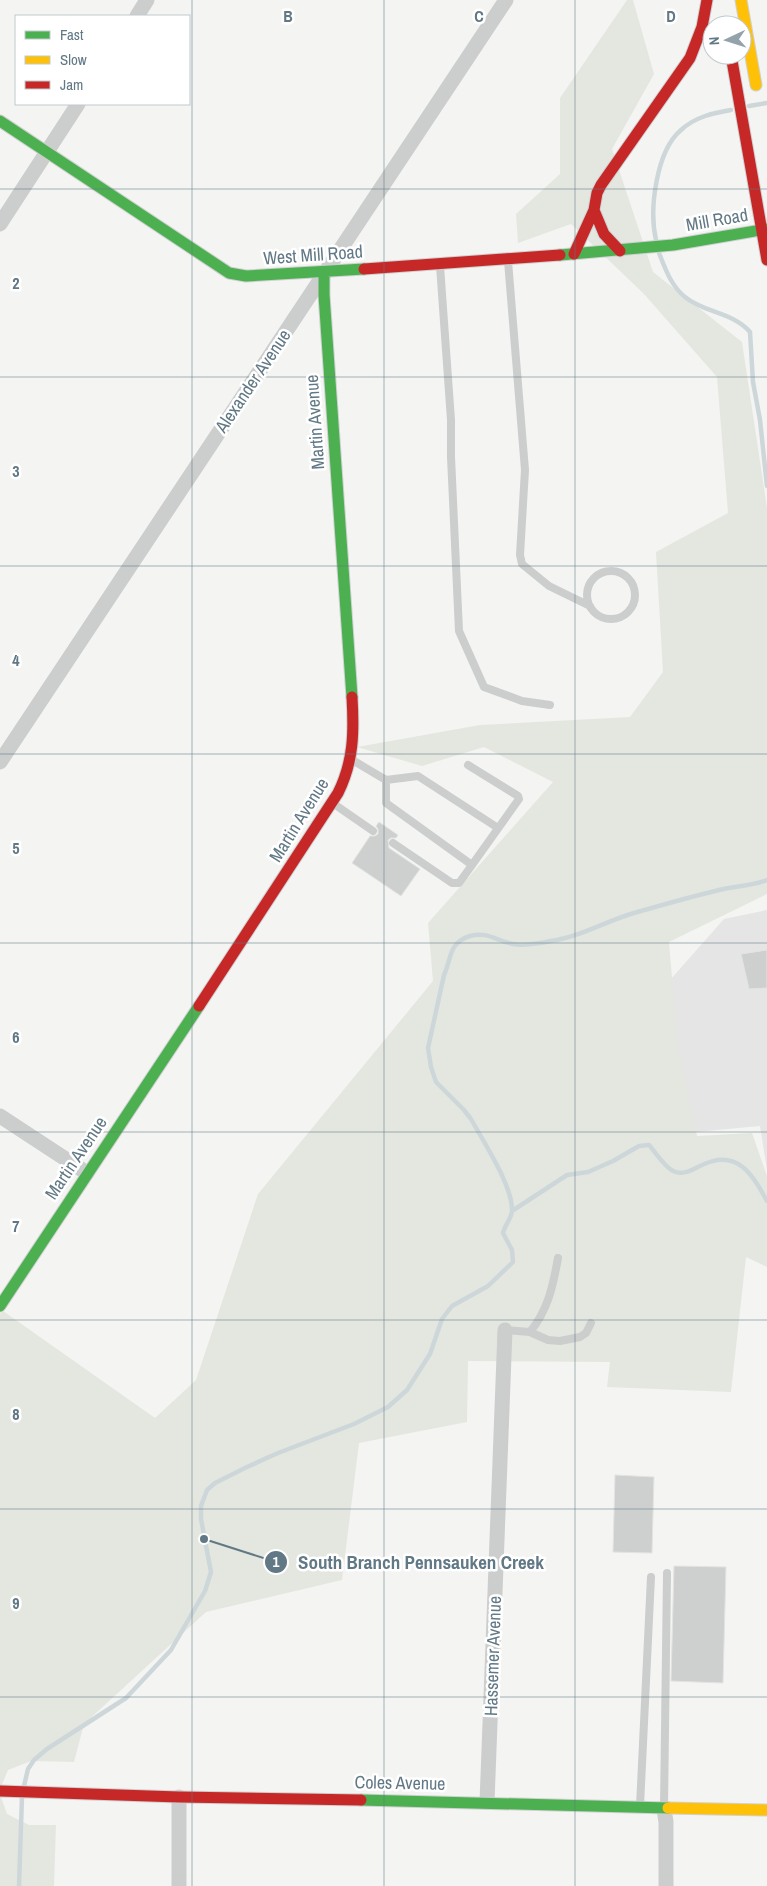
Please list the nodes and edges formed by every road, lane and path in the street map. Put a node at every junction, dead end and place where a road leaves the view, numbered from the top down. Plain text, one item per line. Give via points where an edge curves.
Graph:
1 (148, 0) edge
2 (506, 0) edge
3 (707, 0) edge
4 (741, 0) edge
5 (138, 15) edge
6 (733, 65) edge
7 (757, 92) dead end
8 (77, 105) edge
9 (0, 121) edge
10 (47, 152) junction
11 (594, 210) junction
12 (0, 224) edge
13 (764, 230) edge
14 (673, 245) joint
15 (620, 251) junction
16 (574, 254) junction
17 (508, 259) junction
18 (767, 260) edge
19 (440, 264) junction
20 (324, 272) junction
21 (590, 606) junction
22 (550, 705) dead end
23 (352, 760) junction
24 (0, 762) edge
25 (468, 765) dead end
26 (386, 780) junction
27 (333, 803) junction
28 (498, 828) junction
29 (373, 831) dead end
30 (392, 843) dead end
31 (472, 865) junction
32 (0, 1116) edge
33 (87, 1173) junction
34 (558, 1258) dead end
35 (0, 1306) edge
36 (591, 1323) dead end
37 (505, 1330) joint
38 (530, 1332) junction
39 (667, 1573) dead end
40 (651, 1577) dead end
41 (3, 1791) edge
42 (179, 1797) junction
43 (487, 1802) junction
44 (640, 1808) junction
45 (664, 1809) junction
46 (767, 1810) edge
47 (179, 1886) edge
48 (666, 1886) edge

1 - 5 street
2 - 20 street, Alexander Avenue
3 - 11 main road via 702,27 690,58 601,185
4 - 7 main road
6 - 13 main road
8 - 10 street
9 - 10 main road, West Mill Road
10 - 12 street
10 - 20 main road, West Mill Road via 230,273 254,276
11 - 15 main road via 604,234
11 - 16 main road
13 - 14 main road, Mill Road
13 - 18 main road
14 - 15 main road, West Mill Road
15 - 16 main road, West Mill Road
16 - 17 main road, West Mill Road
17 - 19 main road, West Mill Road
17 - 21 lane via 525,470 522,564 549,586
19 - 20 main road, West Mill Road
19 - 22 lane via 451,420 459,631 484,687 522,701
20 - 23 main road, Martin Avenue via 354,726
20 - 24 street, Alexander Avenue
21 - 21 lane via 609,619 624,615 634,604 631,582 618,572 602,573 588,591
23 - 26 lane
23 - 27 main road, Martin Avenue
25 - 28 lane via 518,796
26 - 28 lane via 418,776
26 - 31 lane via 386,803
27 - 29 lane
27 - 33 main road, Martin Avenue
28 - 31 lane
30 - 31 lane via 452,883 459,882
32 - 33 street
33 - 35 main road, Martin Avenue
34 - 38 lane via 546,1308
36 - 38 lane via 580,1337 560,1341
37 - 38 lane
37 - 43 street, Hassemer Avenue
39 - 45 lane
40 - 44 lane
41 - 42 main road, Coles Avenue
42 - 43 main road, Coles Avenue
42 - 47 street
43 - 44 main road, Coles Avenue
44 - 45 main road, Coles Avenue
45 - 46 main road, Coles Avenue
45 - 48 street

